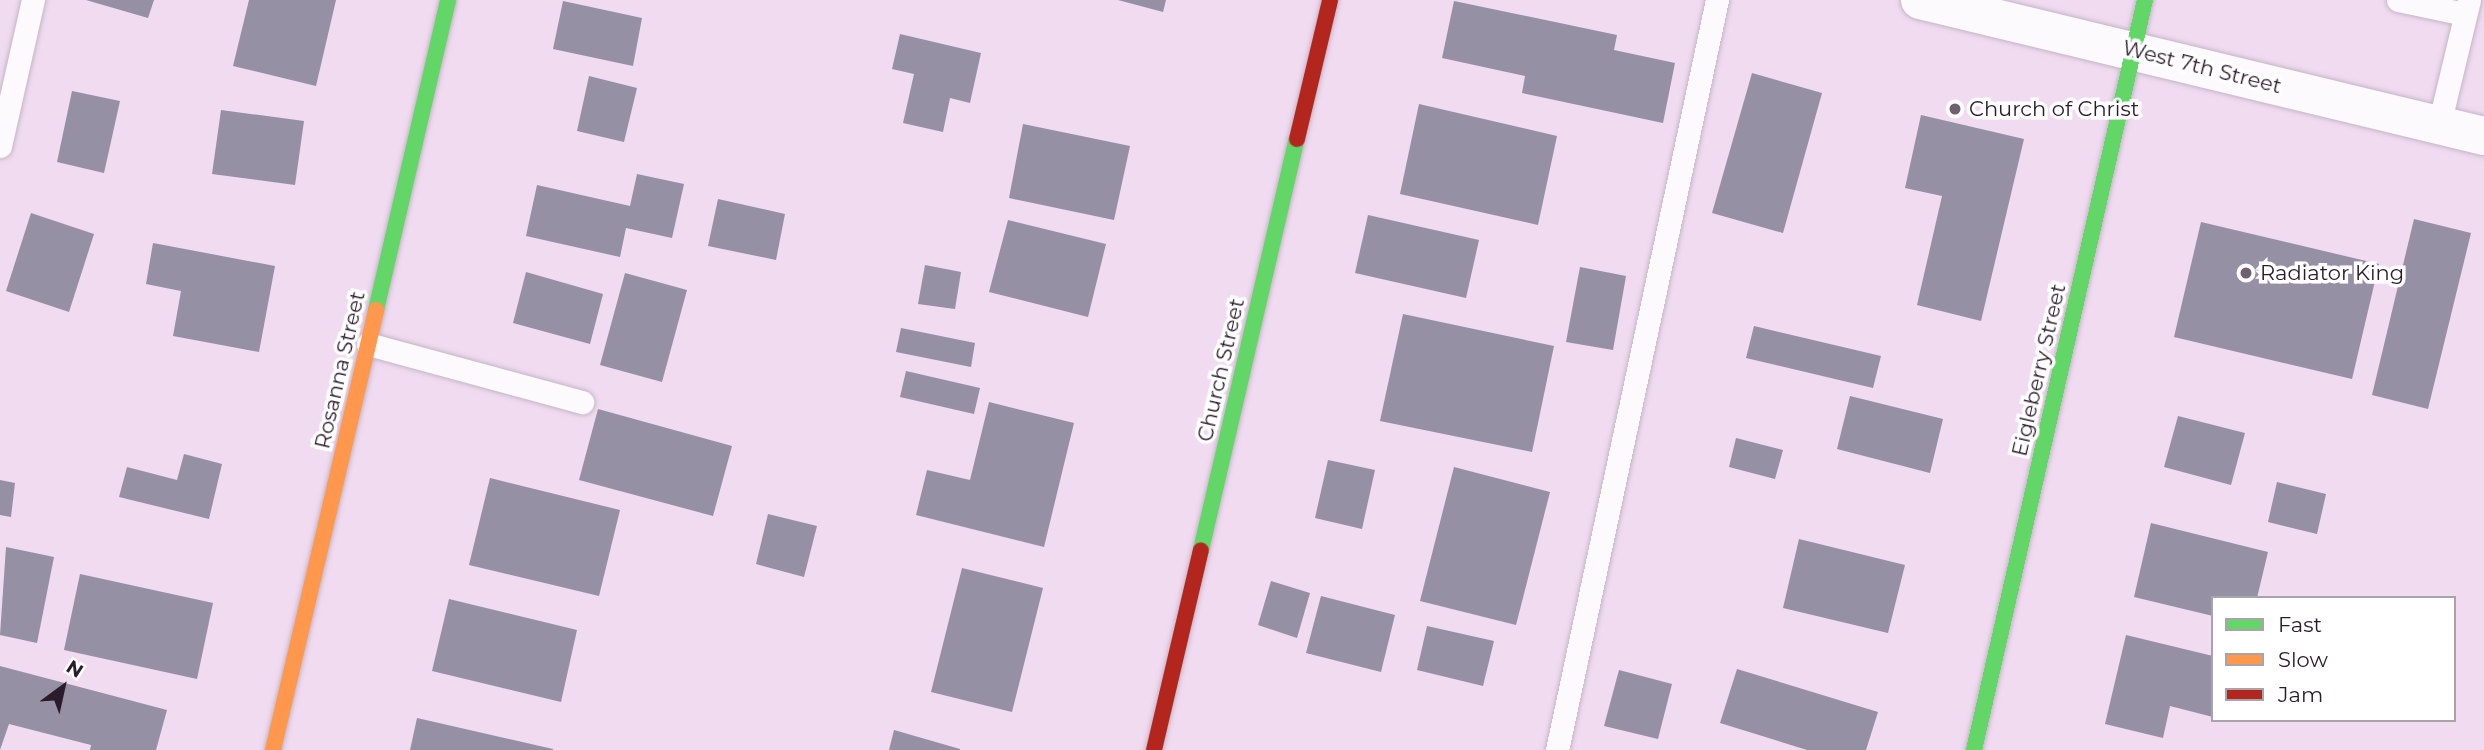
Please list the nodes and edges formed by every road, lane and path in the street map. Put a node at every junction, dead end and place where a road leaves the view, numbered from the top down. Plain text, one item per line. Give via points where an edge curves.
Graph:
1 (33, 0) edge
2 (449, 0) edge
3 (1330, 0) edge
4 (1717, 0) edge
5 (1920, 0) edge
6 (2145, 0) edge
7 (2398, 0) edge
8 (2467, 7) edge
9 (2133, 50) junction
10 (2439, 125) junction
11 (2484, 136) edge
12 (0, 146) edge
13 (368, 344) junction
14 (582, 402) dead end
15 (273, 750) edge
16 (1154, 750) edge
17 (1557, 750) edge
18 (1974, 750) edge

1 - 12 lane
2 - 13 street, Rosanna Street
3 - 16 street, Church Street
4 - 17 lane
5 - 9 street, West 7th Street
6 - 9 street, Eigleberry Street
7 - 8 lane
8 - 10 lane
9 - 10 street, West 7th Street
9 - 18 street, Eigleberry Street
10 - 11 street, West 7th Street
13 - 14 lane
13 - 15 street, Rosanna Street

